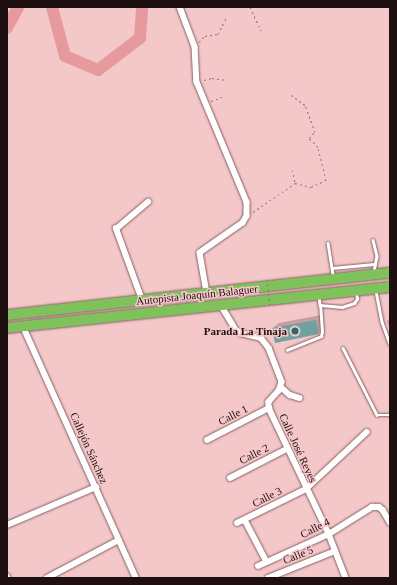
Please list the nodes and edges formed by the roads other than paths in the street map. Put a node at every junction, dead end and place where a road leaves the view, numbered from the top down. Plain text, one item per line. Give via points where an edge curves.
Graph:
1 (180, 7) edge
2 (148, 202) dead end
3 (373, 240) dead end
4 (328, 243) dead end
5 (374, 264) junction
6 (332, 268) junction
7 (390, 273) edge
8 (373, 275) junction
9 (333, 280) junction
10 (390, 287) edge
11 (376, 288) junction
12 (356, 291) junction
13 (334, 292) junction
14 (207, 294) junction
15 (319, 294) junction
16 (142, 300) junction
17 (221, 305) junction
18 (320, 305) junction
19 (7, 314) edge
20 (23, 326) junction
21 (7, 328) edge
22 (390, 344) edge
23 (344, 348) dead end
24 (287, 350) dead end
25 (282, 386) junction
26 (300, 398) dead end
27 (268, 408) junction
28 (390, 415) edge
29 (367, 432) dead end
30 (207, 440) dead end
31 (287, 449) junction
32 (230, 478) dead end
33 (96, 487) junction
34 (306, 488) junction
35 (245, 520) junction
36 (390, 522) edge
37 (236, 523) dead end
38 (7, 525) edge
39 (329, 534) junction
40 (119, 540) junction
41 (335, 551) junction
42 (267, 562) junction
43 (258, 566) dead end
44 (47, 578) edge
45 (136, 578) edge
46 (268, 578) edge
47 (346, 578) edge

1 - 14 street via 195,47 197,82 247,202 247,216 236,228 200,253
2 - 16 street via 116,229
3 - 5 lane via 377,256
4 - 6 lane
5 - 6 lane
5 - 8 lane
6 - 9 lane
7 - 8 highway, Autopista Joaquín Balaguer
8 - 9 highway, Autopista Joaquín Balaguer
9 - 13 lane
9 - 14 highway, Autopista Joaquín Balaguer
10 - 11 highway, Autopista Joaquín Balaguer
11 - 12 highway, Autopista Joaquín Balaguer
11 - 22 lane via 382,322
12 - 13 highway, Autopista Joaquín Balaguer
12 - 18 lane via 356,301 352,304 338,307
13 - 15 highway, Autopista Joaquín Balaguer
14 - 16 highway, Autopista Joaquín Balaguer
15 - 17 highway, Autopista Joaquín Balaguer
15 - 18 lane
16 - 19 highway, Autopista Joaquín Balaguer
17 - 20 highway, Autopista Joaquín Balaguer
17 - 25 street via 236,330 256,335 264,341 281,376
18 - 24 lane via 321,336
20 - 21 highway, Autopista Joaquín Balaguer
20 - 33 street, Callejón Sánchez
23 - 28 lane via 376,415
25 - 26 street via 290,395
25 - 27 street, Calle José Reyes via 269,402
27 - 30 street, Calle 1
27 - 31 street, Calle José Reyes
29 - 34 street, Calle 3
31 - 32 street, Calle 2
31 - 34 street, Calle José Reyes
33 - 38 street
33 - 40 street, Callejón Sánchez
34 - 35 street, Calle 3
34 - 39 street, Calle José Reyes
35 - 37 street, Calle 3
35 - 42 street
36 - 39 street, Calle 4 via 379,507 372,507
39 - 41 street, Calle José Reyes
39 - 42 street, Calle 4
40 - 44 street
40 - 45 street, Callejón Sánchez
41 - 46 street, Calle 5
41 - 47 street, Calle José Reyes
42 - 43 street, Calle 4

